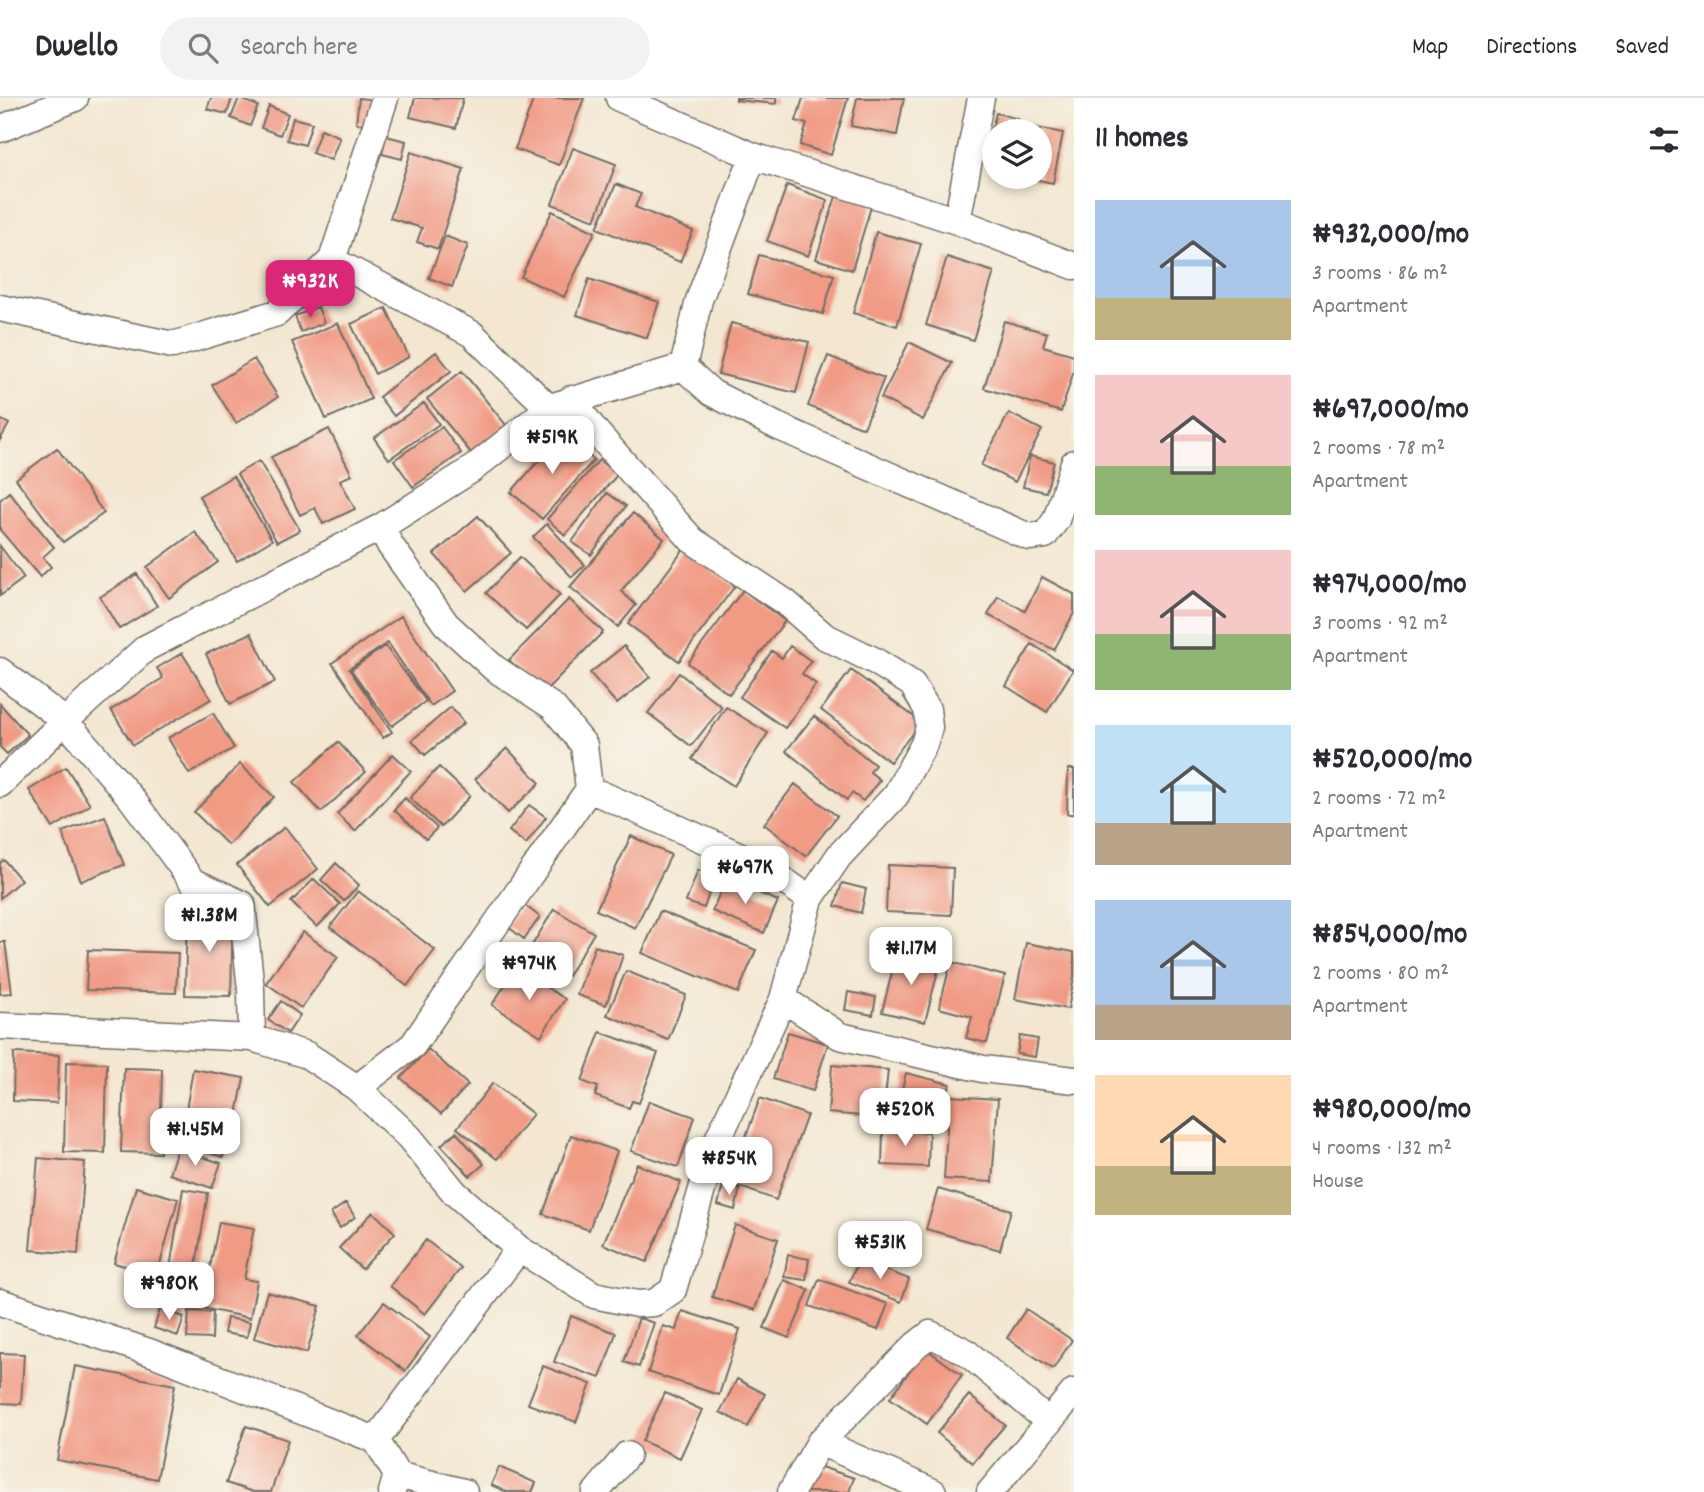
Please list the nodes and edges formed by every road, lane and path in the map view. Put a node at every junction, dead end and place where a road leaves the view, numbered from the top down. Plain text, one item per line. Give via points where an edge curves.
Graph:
1 (75, 98) edge
2 (385, 98) edge
3 (619, 98) edge
4 (981, 98) edge
5 (0, 129) edge
6 (753, 156) junction
7 (957, 221) junction
8 (332, 260) junction
9 (1074, 266) edge
10 (0, 308) edge
11 (682, 366) junction
12 (560, 403) junction
13 (1074, 463) edge
14 (381, 527) junction
15 (0, 671) edge
16 (65, 721) junction
17 (0, 784) edge
18 (589, 789) junction
19 (810, 899) junction
20 (783, 999) junction
21 (0, 1027) edge
22 (252, 1038) junction
23 (1074, 1080) edge
24 (357, 1088) junction
25 (519, 1249) junction
26 (0, 1302) edge
27 (1074, 1392) edge
28 (1049, 1422) junction
29 (376, 1440) junction
30 (820, 1442) junction
31 (627, 1455) dead end
32 (394, 1484) edge
33 (464, 1492) edge
34 (596, 1492) edge
35 (791, 1492) edge
36 (933, 1492) edge
37 (990, 1492) edge

1 - 5 street
2 - 8 street
3 - 6 street
4 - 7 street
6 - 7 street
6 - 11 street via 699,300
7 - 9 street
8 - 10 street via 277,313 173,345
8 - 12 street via 472,334
11 - 12 street
11 - 13 street via 712,393 777,426 1029,537 1045,536 1056,520
12 - 14 street via 471,470
12 - 19 street via 596,432 692,540 785,602 824,636 912,684 927,709 929,727 924,744 896,795 839,856
14 - 16 street via 146,649
14 - 18 street via 446,624 494,668 553,707 584,745
15 - 16 street
16 - 17 street
16 - 22 street via 131,798 192,881 243,904
18 - 19 street via 761,865
18 - 24 street via 413,1045
19 - 20 street
20 - 23 street via 840,1036 983,1069
20 - 25 street via 714,1148 673,1290 646,1304 594,1295
21 - 22 street
22 - 24 street via 307,1055
24 - 25 street via 409,1137 455,1193
25 - 29 street
26 - 29 street via 152,1353
27 - 28 street
28 - 30 street via 966,1352 930,1334
28 - 37 street
29 - 32 street
30 - 35 street
30 - 36 street
31 - 34 street
32 - 33 street

